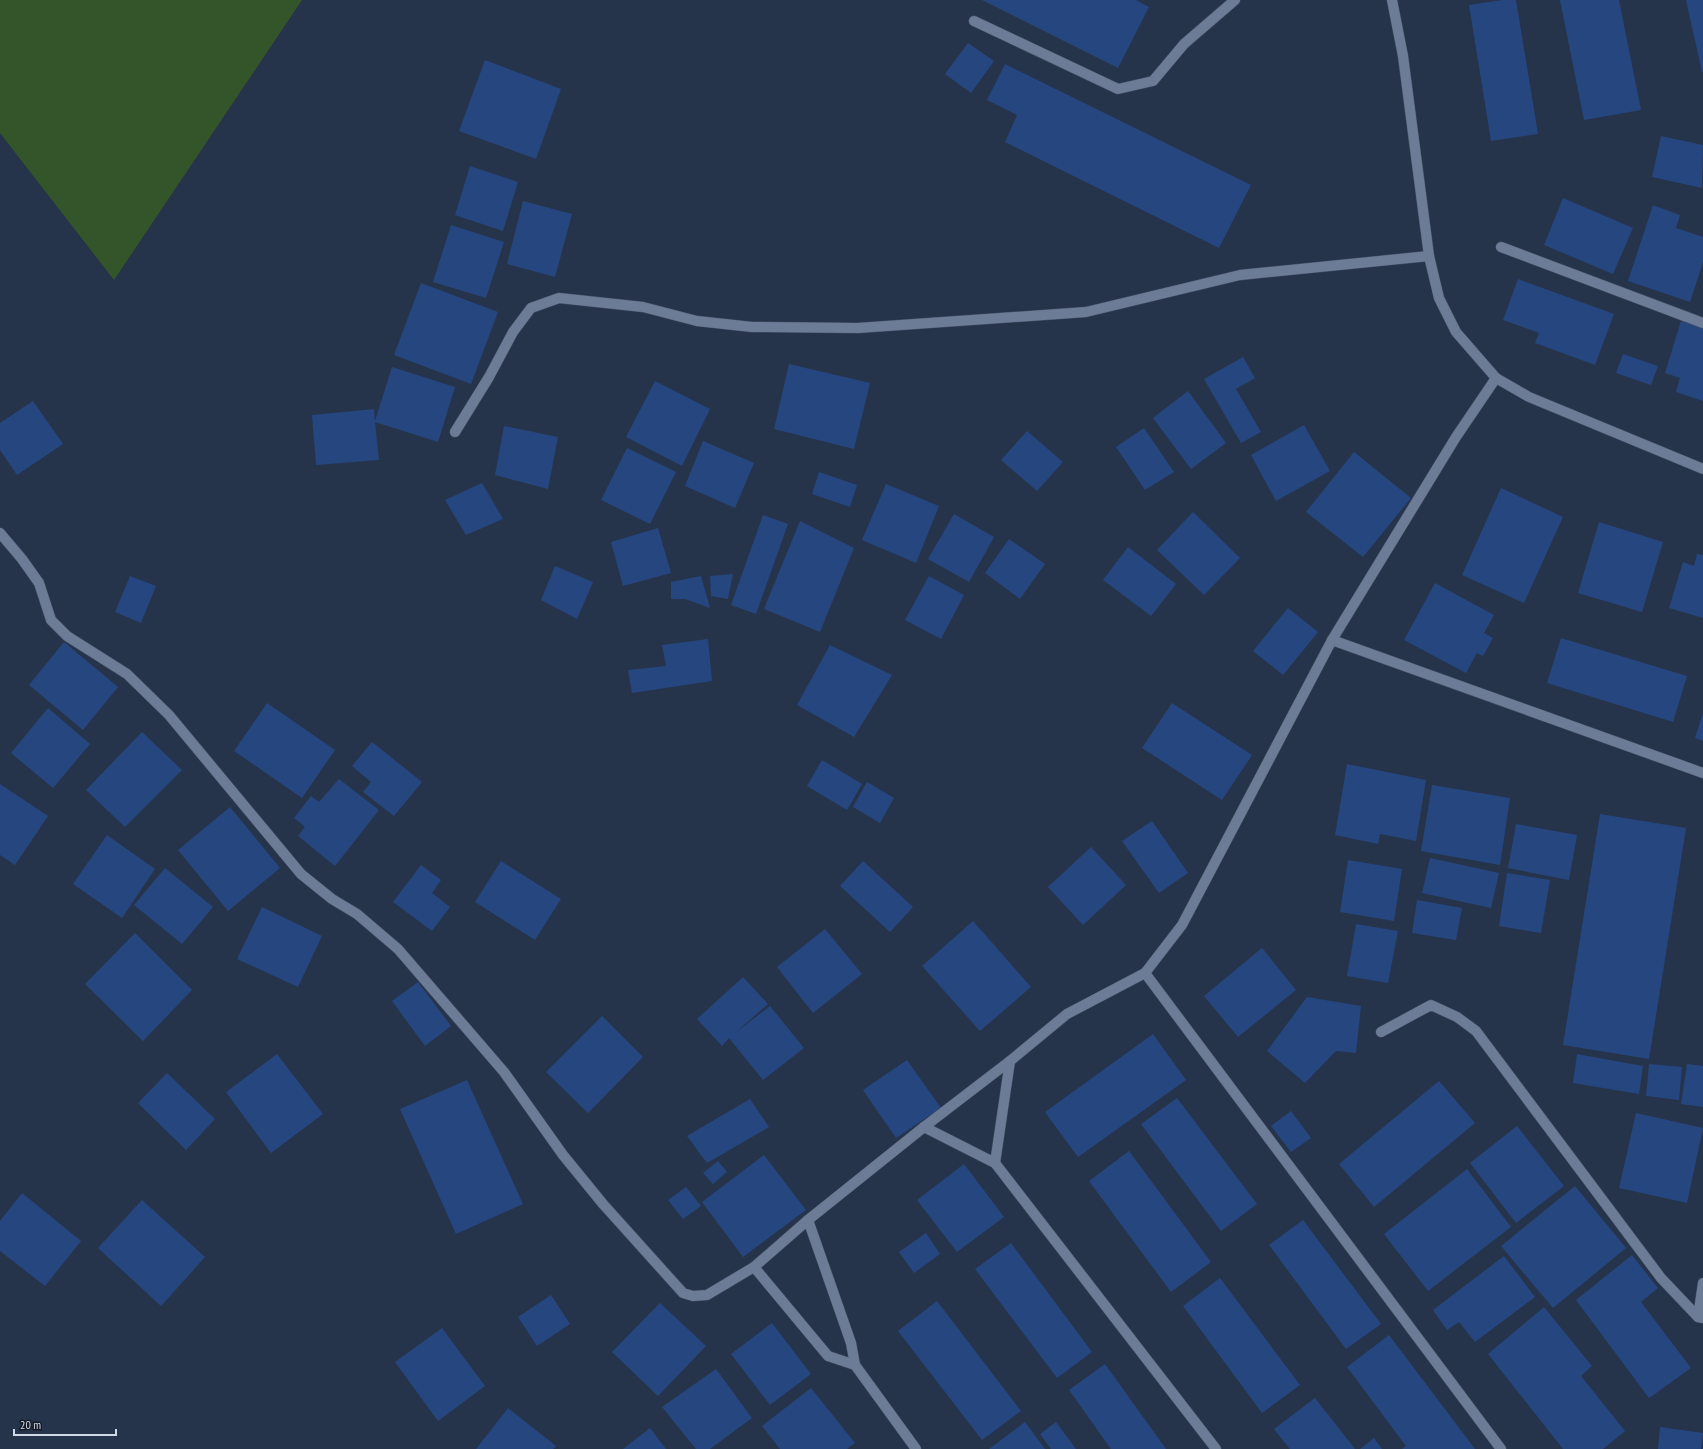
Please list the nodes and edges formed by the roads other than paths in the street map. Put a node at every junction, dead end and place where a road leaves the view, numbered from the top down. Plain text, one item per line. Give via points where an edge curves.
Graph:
1 (1235, 0) edge
2 (1392, 0) edge
3 (974, 21) dead end
4 (1501, 247) dead end
5 (1429, 256) junction
6 (1703, 324) edge
7 (1496, 378) junction
8 (455, 432) dead end
9 (1703, 469) edge
10 (0, 533) edge
11 (1332, 640) junction
12 (1703, 773) edge
13 (1145, 973) junction
14 (1380, 1032) dead end
15 (1010, 1061) junction
16 (924, 1127) junction
17 (995, 1163) junction
18 (808, 1220) junction
19 (754, 1267) junction
20 (1703, 1283) edge
21 (1701, 1317) edge
22 (855, 1365) junction
23 (916, 1449) edge
24 (1216, 1449) edge
25 (1501, 1449) edge

1 - 3 street via 1184,44 1153,81 1118,89
2 - 5 street via 1403,56
4 - 6 street
5 - 7 street via 1439,298 1456,332
5 - 8 street via 1240,275 1086,312 858,328 752,327 696,321 643,308 559,298 531,308 513,332 490,377
7 - 9 street via 1529,397
7 - 11 street via 1456,437
10 - 19 street via 39,583 51,620 67,636 127,674 169,715 301,874 332,899 357,914 398,949 504,1072 563,1155 603,1204 683,1293 693,1296 707,1295
11 - 12 street
11 - 13 street via 1182,926
13 - 15 street via 1067,1014
13 - 25 street
14 - 21 street via 1431,1006 1456,1016 1476,1031 1661,1278
15 - 16 street
15 - 17 street
16 - 17 street
16 - 18 street
17 - 24 street
18 - 19 street
18 - 22 street via 851,1343
19 - 22 street via 828,1356
20 - 21 street
22 - 23 street

